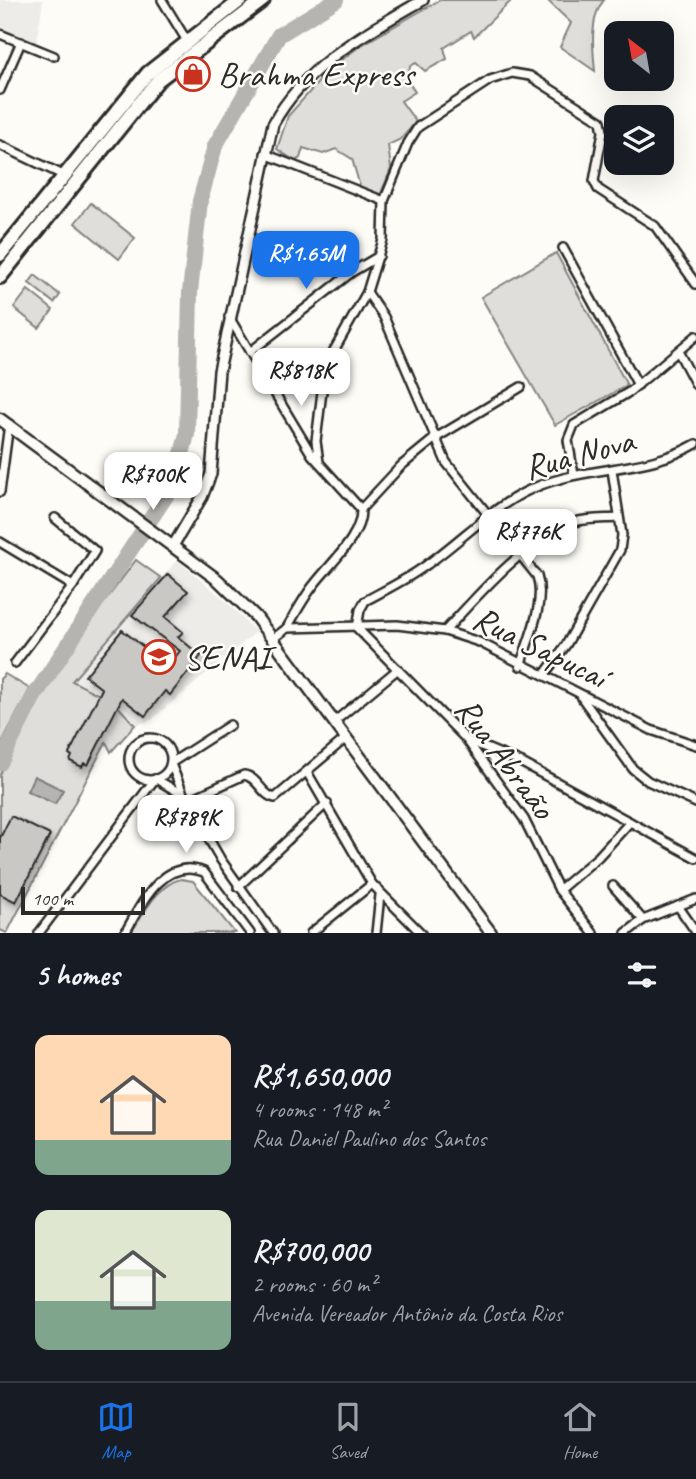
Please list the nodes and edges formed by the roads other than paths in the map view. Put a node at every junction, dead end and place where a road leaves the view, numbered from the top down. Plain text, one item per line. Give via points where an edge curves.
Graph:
1 (162, 0) edge
2 (241, 0) edge
3 (264, 0) edge
4 (423, 0) edge
5 (0, 34) edge
6 (187, 41) junction
7 (21, 42) junction
8 (54, 56) dead end
9 (0, 90) edge
10 (0, 145) edge
11 (265, 154) junction
12 (65, 176) junction
13 (384, 201) junction
14 (16, 236) junction
15 (563, 248) dead end
16 (21, 251) junction
17 (0, 254) edge
18 (380, 256) junction
19 (0, 277) edge
20 (696, 284) edge
21 (367, 292) junction
22 (229, 316) junction
23 (696, 336) edge
24 (250, 352) junction
25 (678, 353) junction
26 (639, 385) junction
27 (696, 385) edge
28 (521, 387) dead end
29 (4, 422) edge
30 (434, 439) junction
31 (696, 444) edge
32 (319, 462) junction
33 (612, 470) junction
34 (574, 475) junction
35 (0, 492) edge
36 (361, 509) junction
37 (487, 516) junction
38 (55, 518) dead end
39 (618, 518) junction
40 (0, 542) edge
41 (169, 543) junction
42 (522, 556) junction
43 (73, 586) junction
44 (287, 628) junction
45 (357, 628) junction
46 (444, 631) junction
47 (274, 638) junction
48 (15, 663) dead end
49 (520, 666) junction
50 (398, 668) junction
51 (544, 675) junction
52 (579, 695) junction
53 (334, 722) junction
54 (230, 725) dead end
55 (346, 738) junction
56 (466, 739) junction
57 (696, 745) edge
58 (171, 763) junction
59 (307, 772) junction
60 (155, 779) junction
61 (185, 799) junction
62 (327, 803) junction
63 (696, 803) edge
64 (630, 822) junction
65 (696, 858) edge
66 (372, 884) junction
67 (613, 886) dead end
68 (238, 887) junction
69 (559, 890) junction
70 (380, 895) junction
71 (696, 899) edge
72 (678, 906) junction
73 (643, 920) junction
74 (696, 932) edge
75 (39, 933) edge
76 (125, 933) edge
77 (250, 933) edge
78 (273, 933) edge
79 (311, 933) edge
80 (376, 933) edge
81 (421, 933) edge
82 (491, 933) edge
83 (593, 933) edge
84 (626, 933) edge

1 - 6 street
2 - 6 highway
3 - 16 highway via 158,80
4 - 11 street via 356,39 300,84 273,124
5 - 7 street
6 - 12 highway via 125,98
7 - 8 street
7 - 9 street
10 - 12 street
11 - 13 street
11 - 22 street
12 - 14 highway
13 - 18 street
13 - 20 street via 418,127 457,98 502,75 530,76 598,118 603,132 594,181 598,189 655,226
14 - 16 highway
14 - 17 highway
15 - 26 street
16 - 19 highway
18 - 21 street
18 - 24 street via 352,272
21 - 30 street via 384,317
21 - 32 street via 332,354 323,383
22 - 24 street
22 - 41 street via 219,371 211,474 202,497
23 - 25 street
24 - 32 street
25 - 26 street
25 - 27 street
26 - 34 street via 570,429
28 - 30 street
29 - 35 street
29 - 41 main road
30 - 36 street
30 - 37 street
31 - 33 street, Rua Nova via 652,463
32 - 36 street
33 - 34 street, Rua Nova
33 - 39 street
34 - 37 street, Rua Nova via 523,493
36 - 44 street via 362,519 354,534 311,588
37 - 42 street
37 - 45 street, Rua Nova via 425,566 365,601
38 - 43 street via 95,549
39 - 42 street via 575,522
39 - 51 street via 622,543 617,558
40 - 43 street
41 - 47 main road via 218,580
42 - 46 street
42 - 49 street via 537,576 540,591
43 - 48 street
44 - 45 street, Rua Sapucaí
44 - 47 street
45 - 46 street, Rua Sapucaí via 397,625
45 - 50 street, Rua Abraão
46 - 49 street, Rua Sapucaí via 479,642
47 - 53 main road
49 - 51 street, Rua Sapucaí
50 - 53 street
50 - 56 street, Rua Abraão
51 - 52 street, Rua Sapucaí
52 - 57 street, Rua Sapucaí via 651,730
52 - 63 street via 632,769
53 - 55 main road
54 - 58 street
55 - 59 street
55 - 82 main road
56 - 64 street
56 - 69 street, Rua Abraão via 524,818
58 - 60 street
58 - 60 street via 169,750 160,741 147,738 135,745 130,756 132,769 142,778
58 - 61 street
59 - 61 street via 275,798 244,775
59 - 62 street
60 - 61 street
60 - 75 street
61 - 68 street
62 - 66 street
62 - 68 street
64 - 65 street
64 - 69 street
66 - 70 street
66 - 79 street
67 - 73 street
68 - 78 street
69 - 83 street, Rua Abraão
70 - 80 street
70 - 81 street
71 - 72 street
72 - 73 street
72 - 74 street
73 - 84 street
76 - 77 street via 152,888 173,872 189,869 204,872

